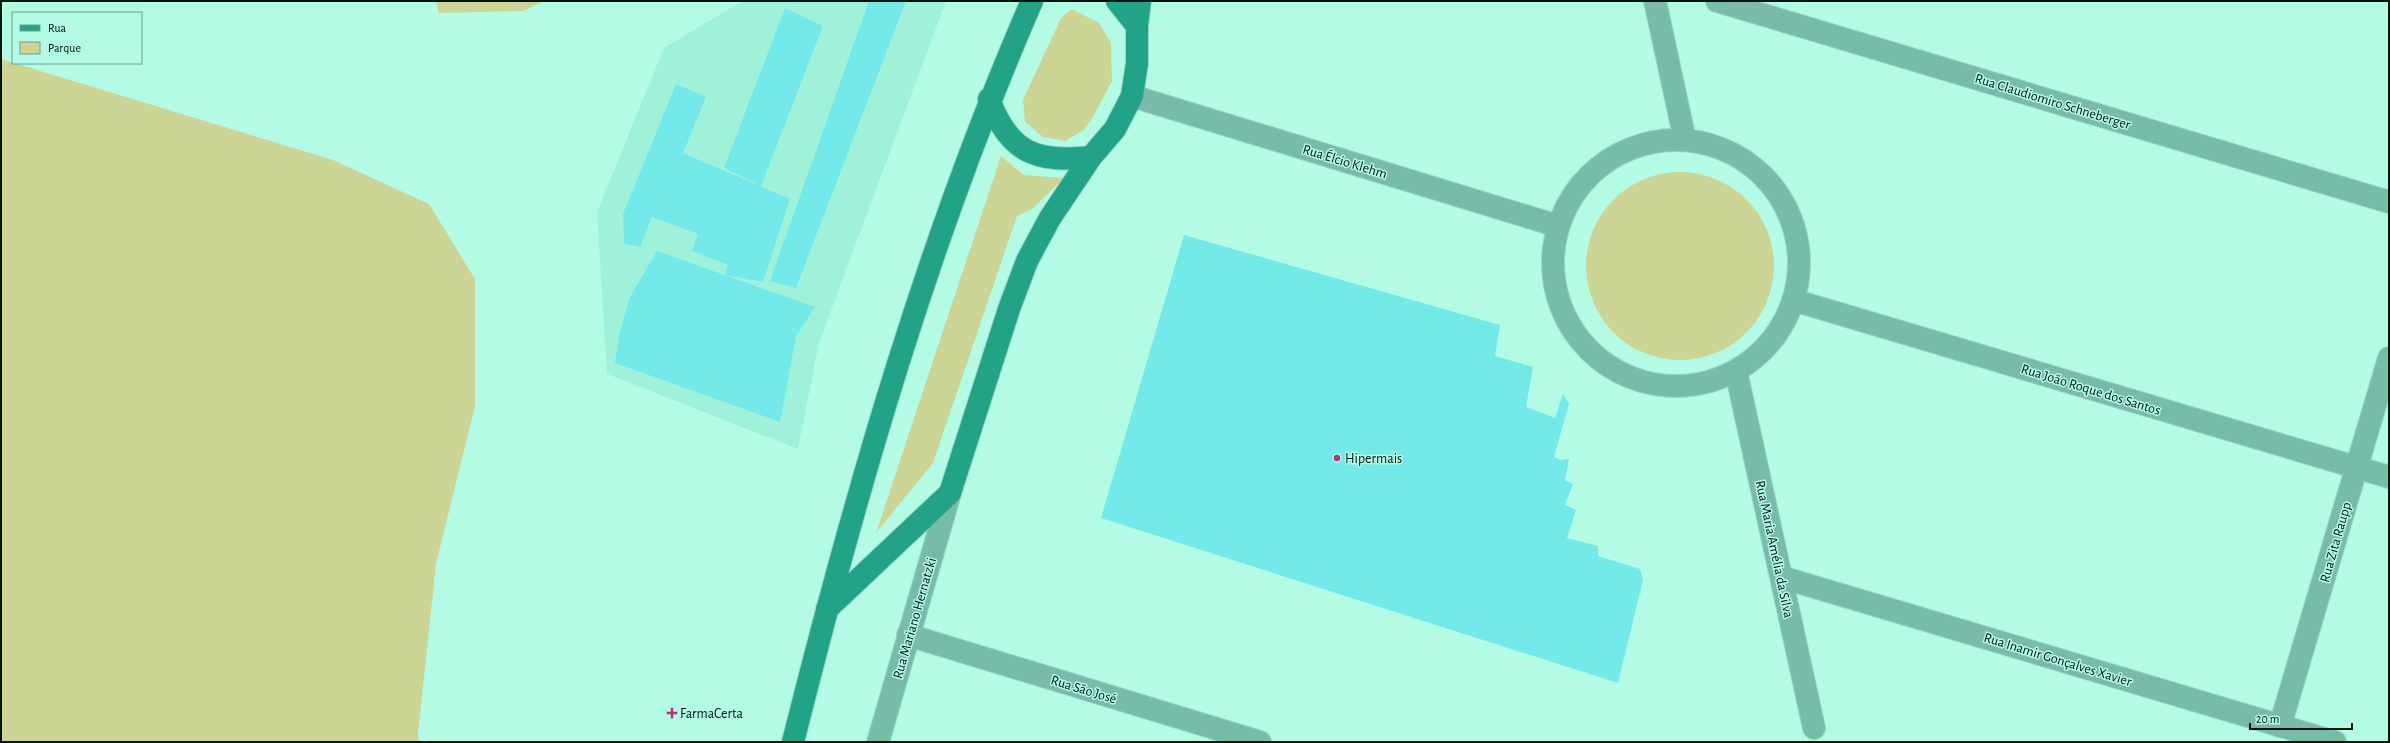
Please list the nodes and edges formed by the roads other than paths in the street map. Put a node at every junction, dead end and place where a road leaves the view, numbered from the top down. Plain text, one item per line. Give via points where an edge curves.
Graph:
1 (1117, 1) edge
2 (1140, 1) edge
3 (1655, 1) edge
4 (1717, 1) edge
5 (1033, 2) edge
6 (1137, 26) junction
7 (1132, 96) junction
8 (990, 99) junction
9 (1685, 140) junction
10 (1091, 156) junction
11 (2389, 202) edge
12 (1558, 226) junction
13 (1793, 300) junction
14 (2389, 358) edge
15 (1736, 371) junction
16 (2356, 468) junction
17 (2389, 477) edge
18 (950, 493) junction
19 (1781, 577) junction
20 (826, 610) junction
21 (908, 636) junction
22 (2280, 726) junction
23 (1814, 728) dead end
24 (793, 742) edge
25 (878, 742) edge
26 (1260, 742) edge
27 (2335, 742) edge

1 - 6 main road
2 - 6 main road
3 - 9 street
4 - 11 street, Rua Claudiomiro Schneberger
5 - 8 main road
6 - 7 main road via 1138,63
7 - 10 main road via 1115,129
7 - 12 street, Rua Élcio Klehm
8 - 10 main road via 1012,142 1026,150 1036,155 1059,159
8 - 20 main road via 921,295
9 - 12 street via 1644,144 1606,161 1576,189
9 - 13 street via 1721,149 1753,167 1778,194 1794,228 1799,264
10 - 18 main road via 1050,218 1027,261 1006,316
12 - 15 street via 1553,258 1556,291 1567,322 1586,348 1612,368 1642,382 1673,387 1706,383
13 - 15 street via 1780,329 1761,353
13 - 16 street, Rua João Roque dos Santos
14 - 16 street, Rua Zita Raupp
15 - 19 street, Rua Maria Amélia da Silva
16 - 17 street, Rua João Roque dos Santos
16 - 22 street, Rua Zita Raupp
18 - 20 main road
18 - 21 street, Rua Mariano Hernatzki
19 - 22 street, Rua Inamir Gonçalves Xavier
19 - 23 street, Rua Maria Amélia da Silva
20 - 24 main road
21 - 25 street, Rua Mariano Hernatzki
21 - 26 street, Rua São José
22 - 27 street, Rua Inamir Gonçalves Xavier

